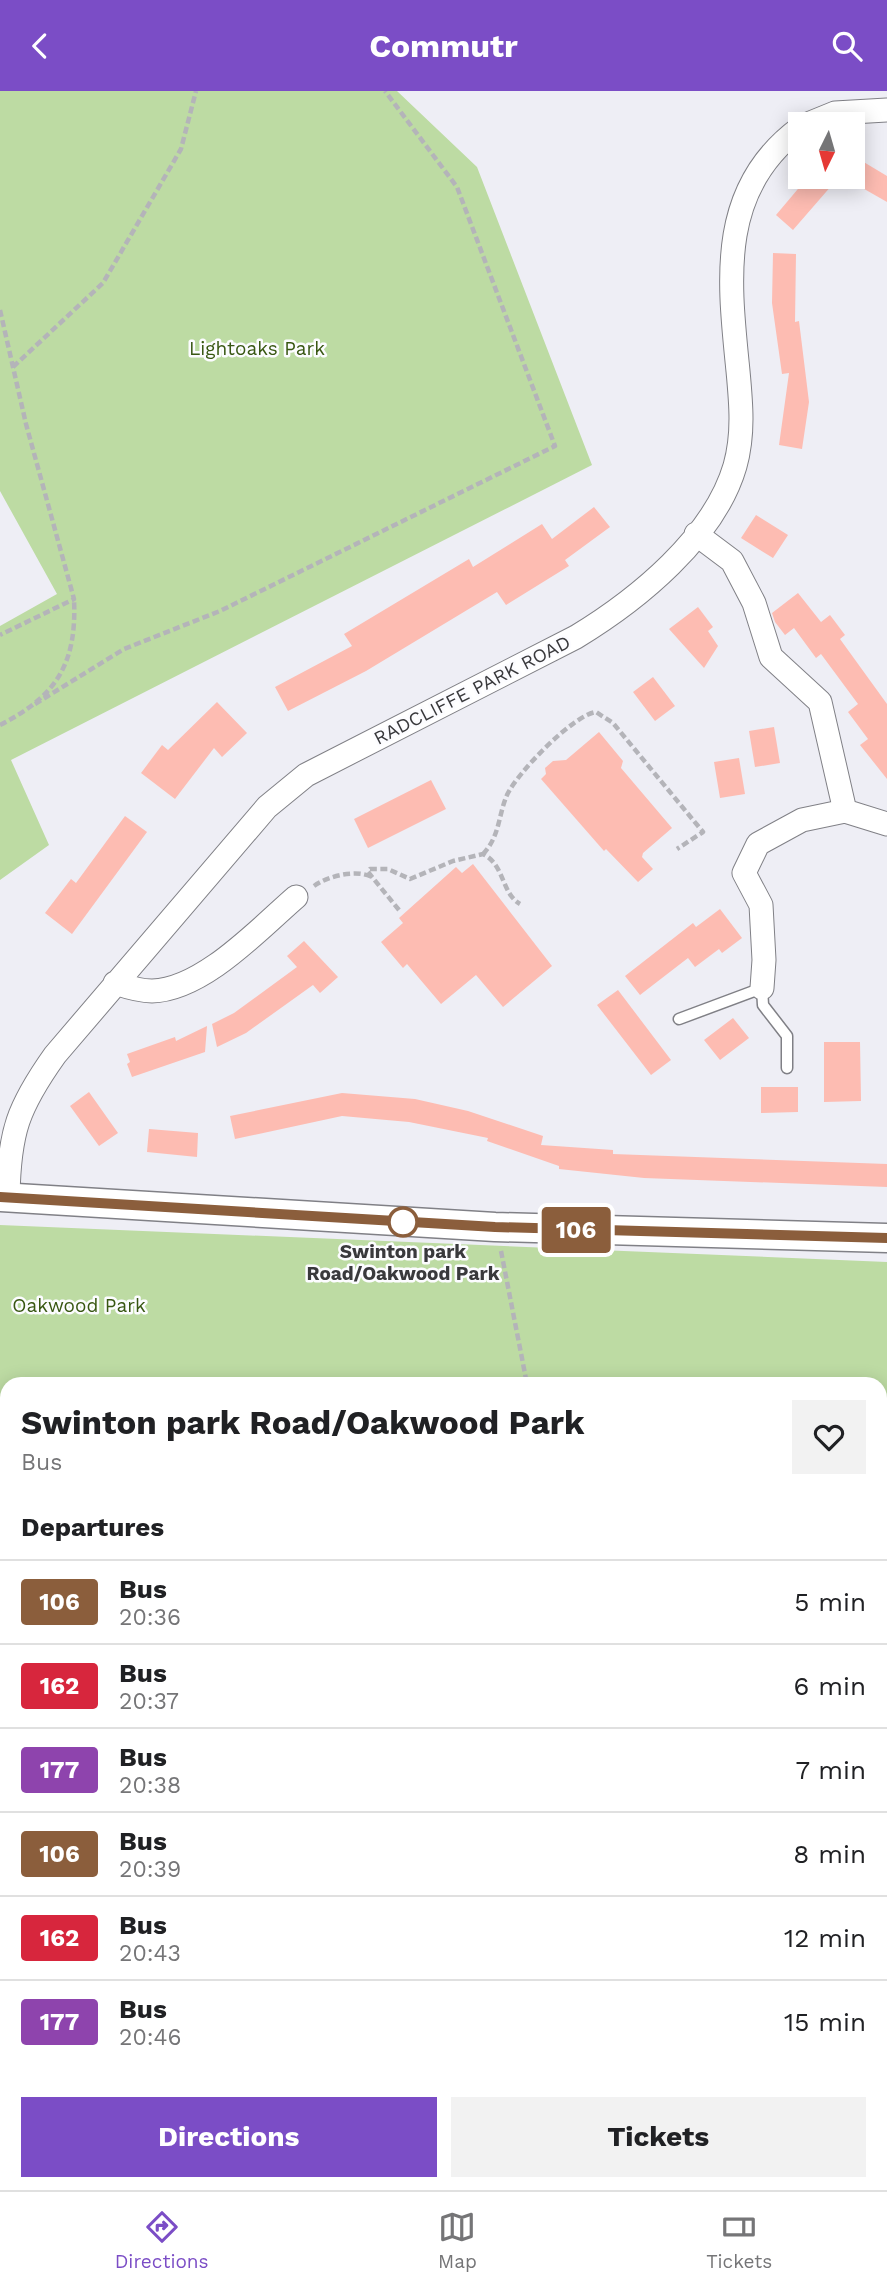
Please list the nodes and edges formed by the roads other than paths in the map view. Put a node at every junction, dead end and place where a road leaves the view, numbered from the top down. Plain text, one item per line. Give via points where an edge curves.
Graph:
1 (887, 110) edge
2 (852, 112) edge
3 (788, 138) edge
4 (696, 534) junction
5 (845, 811) junction
6 (887, 824) edge
7 (296, 897) road end
8 (115, 983) junction
9 (762, 988) junction
10 (679, 1019) dead end
11 (787, 1068) dead end
12 (4, 1197) edge
13 (887, 1238) edge

1 - 2 street
3 - 4 street, RADCLIFFE PARK ROAD via 756,173 737,224 730,272 741,409 739,446 729,484
4 - 5 street via 732,561 754,603 771,657 820,702
4 - 8 street, RADCLIFFE PARK ROAD via 659,576 608,618 291,786 267,807
5 - 6 street
5 - 9 street via 802,820 758,844 744,873 761,905
7 - 8 street via 218,964 182,983 154,991
8 - 12 street, RADCLIFFE PARK ROAD via 27,1093 13,1139
9 - 10 lane
9 - 11 lane via 763,1005 787,1036
12 - 13 street via 495,1227

